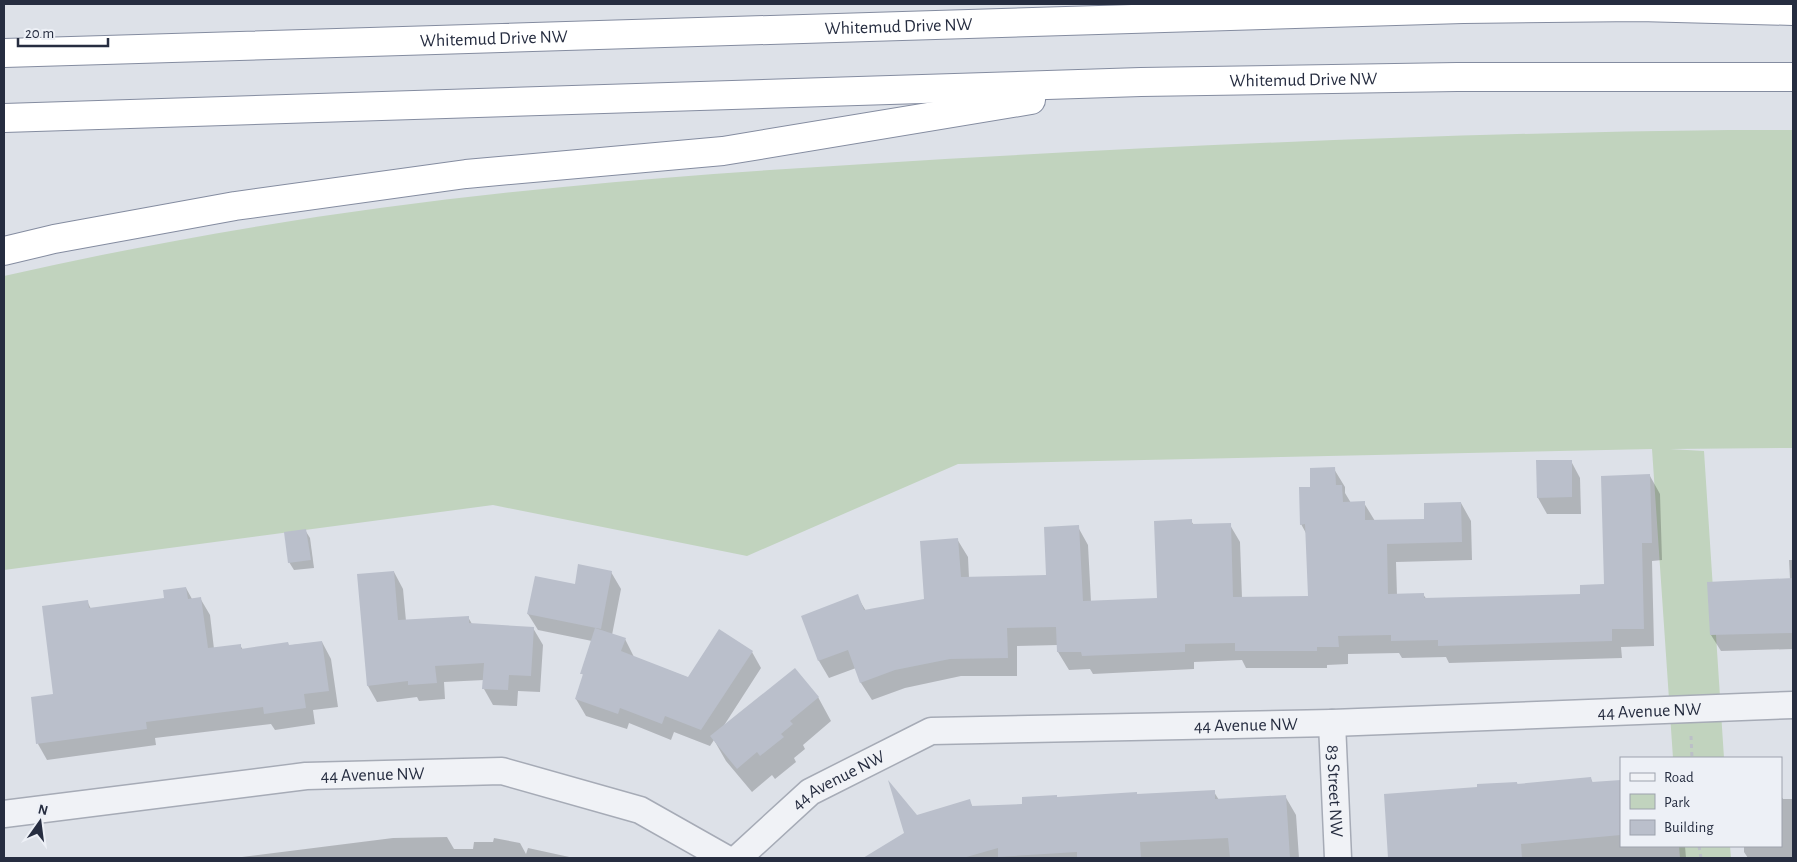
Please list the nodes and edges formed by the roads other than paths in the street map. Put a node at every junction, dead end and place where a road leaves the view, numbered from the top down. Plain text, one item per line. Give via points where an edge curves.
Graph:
1 (1148, 4) edge
2 (1793, 11) edge
3 (1198, 16) junction
4 (4, 52) edge
5 (1793, 76) edge
6 (1141, 82) junction
7 (4, 118) edge
8 (4, 251) edge
9 (1793, 705) edge
10 (1332, 723) junction
11 (4, 814) edge
12 (725, 858) edge
13 (738, 858) edge
14 (1338, 858) edge

1 - 3 highway
2 - 3 highway, Whitemud Drive NW via 1639,7
3 - 4 highway, Whitemud Drive NW
5 - 6 highway, Whitemud Drive NW via 1457,76
6 - 7 highway, Whitemud Drive NW
6 - 8 highway via 723,151 466,174 235,206
9 - 10 street, 44 Avenue NW
10 - 13 street, 44 Avenue NW via 932,731 810,792
10 - 14 street, 83 Street NW
11 - 12 street, 44 Avenue NW via 306,776 502,771 640,810

